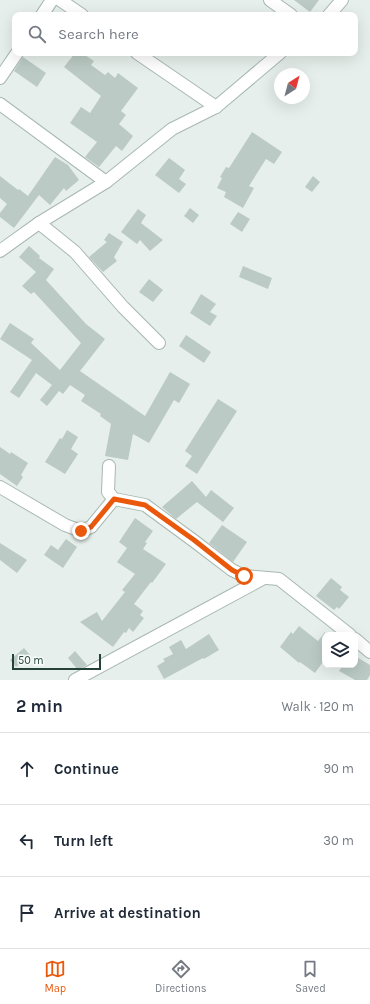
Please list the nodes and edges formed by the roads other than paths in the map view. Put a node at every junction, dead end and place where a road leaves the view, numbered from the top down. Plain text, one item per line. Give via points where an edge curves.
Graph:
1 (52, 0) edge
2 (60, 0) edge
3 (270, 0) edge
4 (342, 0) edge
5 (44, 12) edge
6 (78, 12) edge
7 (287, 12) edge
8 (332, 12) edge
9 (15, 56) edge
10 (141, 56) edge
11 (276, 56) edge
12 (0, 78) edge
13 (0, 104) edge
14 (216, 107) junction
15 (106, 182) junction
16 (39, 223) junction
17 (0, 251) edge
18 (159, 343) dead end
19 (109, 466) dead end
20 (0, 487) edge
21 (114, 499) junction
22 (264, 578) junction
23 (346, 632) edge
24 (358, 642) edge
25 (370, 652) edge
26 (75, 680) edge

1 - 5 street
2 - 6 street
3 - 7 street
4 - 8 street
9 - 12 street
10 - 14 street
11 - 14 street
13 - 15 street
14 - 15 street via 172,129
15 - 16 street
16 - 17 street
16 - 18 street via 75,252 123,307
19 - 21 street via 108,492
20 - 21 street via 65,525 81,531 91,527
21 - 22 street via 145,505 232,570 244,576
22 - 23 street via 279,580
22 - 26 street
24 - 25 street

